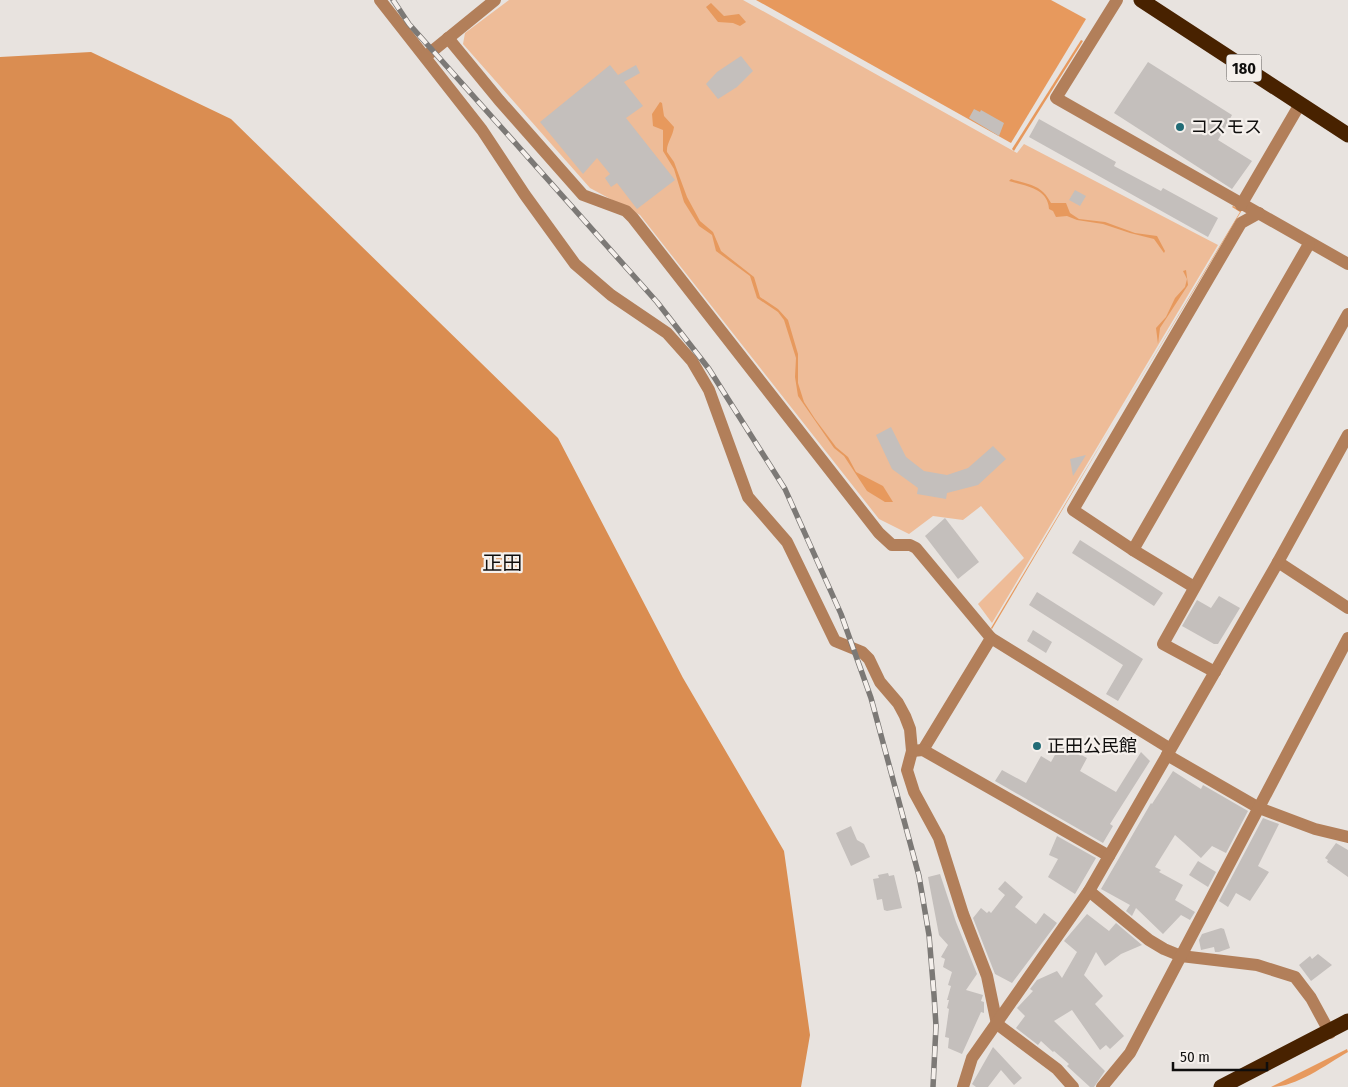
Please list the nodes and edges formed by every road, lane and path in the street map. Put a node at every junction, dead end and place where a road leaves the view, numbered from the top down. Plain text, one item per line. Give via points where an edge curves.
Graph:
1 (380, 0) edge
2 (495, 0) edge
3 (1117, 0) edge
4 (1141, 0) edge
5 (448, 38) junction
6 (425, 57) junction
7 (1300, 104) junction
8 (1348, 135) edge
9 (1241, 205) junction
10 (1259, 213) junction
11 (1310, 244) junction
12 (1348, 264) edge
13 (1348, 314) edge
14 (1348, 435) edge
15 (1134, 550) junction
16 (1278, 562) junction
17 (1194, 587) junction
18 (1348, 608) edge
19 (991, 638) junction
20 (1348, 638) edge
21 (1215, 672) junction
22 (917, 750) junction
23 (1168, 752) junction
24 (1259, 808) junction
25 (1348, 837) edge
26 (1109, 856) junction
27 (1089, 891) junction
28 (1181, 956) junction
29 (1348, 1021) edge
30 (997, 1024) junction
31 (1330, 1032) junction
32 (963, 1087) edge
33 (1073, 1087) edge
34 (1102, 1087) edge
35 (1221, 1087) edge

1 - 6 street
2 - 5 street
3 - 9 street via 1056,98
4 - 7 highway, 180
5 - 6 street
5 - 19 street via 583,195 626,211 633,218 879,534 892,544 916,548
6 - 22 street via 482,130 575,264 612,295 667,333 692,361 709,390 748,497 787,542 835,641 862,652 868,658 880,682 898,703
7 - 8 highway, 180
7 - 9 street
9 - 10 street
10 - 11 street
10 - 15 street via 1241,223 1073,510
11 - 12 street
11 - 15 street
13 - 17 street
14 - 16 street
15 - 17 street
16 - 18 street
16 - 21 street
17 - 21 street via 1163,644
19 - 22 street
19 - 23 street
20 - 24 street
21 - 23 street
22 - 26 street
22 - 30 street via 907,770 914,792 939,838 987,976
23 - 24 street
23 - 26 street
24 - 25 street via 1315,829
24 - 28 street
26 - 27 street
27 - 28 street via 1149,940
27 - 30 street
28 - 31 street via 1257,966 1295,977 1312,998
28 - 34 street via 1130,1053
29 - 31 highway
30 - 32 street via 972,1058
30 - 33 street via 1050,1063
31 - 35 highway

